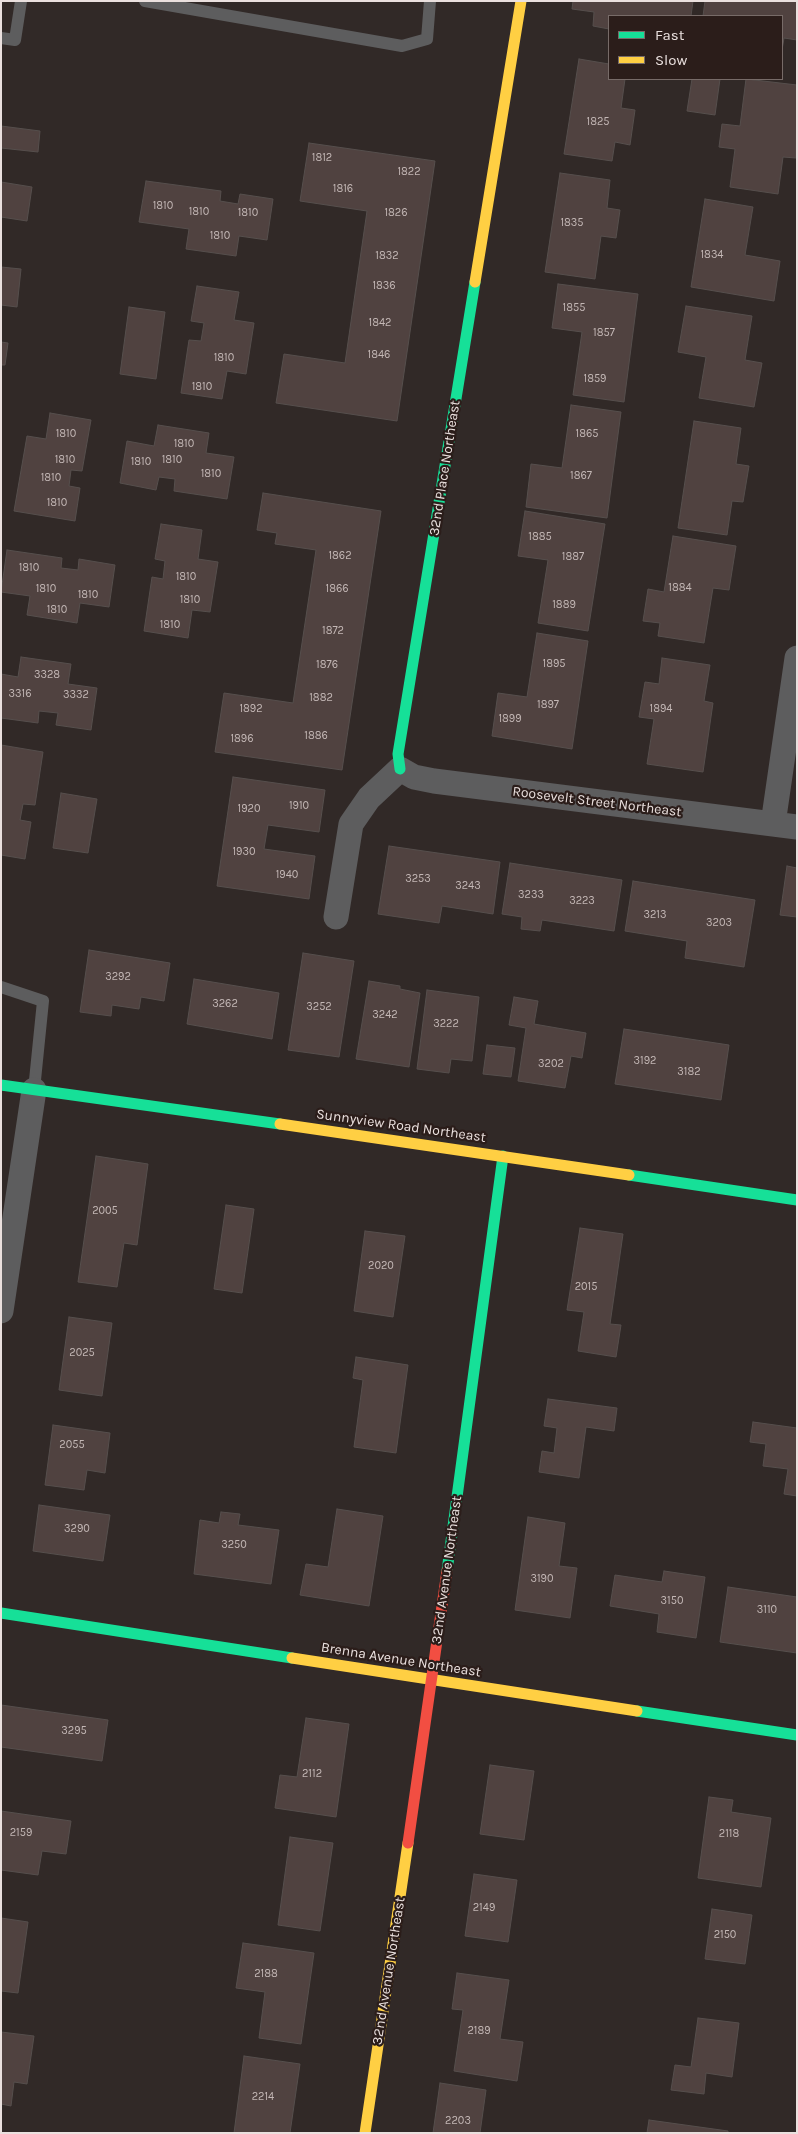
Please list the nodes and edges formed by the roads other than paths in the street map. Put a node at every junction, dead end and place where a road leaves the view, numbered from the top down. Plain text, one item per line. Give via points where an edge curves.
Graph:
1 (21, 1) edge
2 (145, 1) edge
3 (430, 1) edge
4 (521, 1) edge
5 (1, 38) edge
6 (797, 658) edge
7 (400, 768) junction
8 (785, 825) edge
9 (336, 917) dead end
10 (1, 987) edge
11 (1, 1085) edge
12 (34, 1090) junction
13 (503, 1156) junction
14 (797, 1200) edge
15 (1, 1311) edge
16 (1, 1613) edge
17 (432, 1680) junction
18 (797, 1735) edge
19 (365, 2133) edge

1 - 5 lane via 15,40
2 - 3 lane via 402,46 427,39
4 - 7 street, 32nd Place Northeast via 398,754
6 - 8 street
7 - 8 street, Roosevelt Street Northeast via 414,777 434,781
7 - 9 street via 369,798 351,824
10 - 12 lane via 43,1001
11 - 12 street, Sunnyview Road Northeast
12 - 13 street, Sunnyview Road Northeast
12 - 15 street
13 - 14 street, Sunnyview Road Northeast
13 - 17 street, 32nd Avenue Northeast
16 - 17 street, Brenna Avenue Northeast
17 - 18 street, Brenna Avenue Northeast
17 - 19 street, 32nd Avenue Northeast

